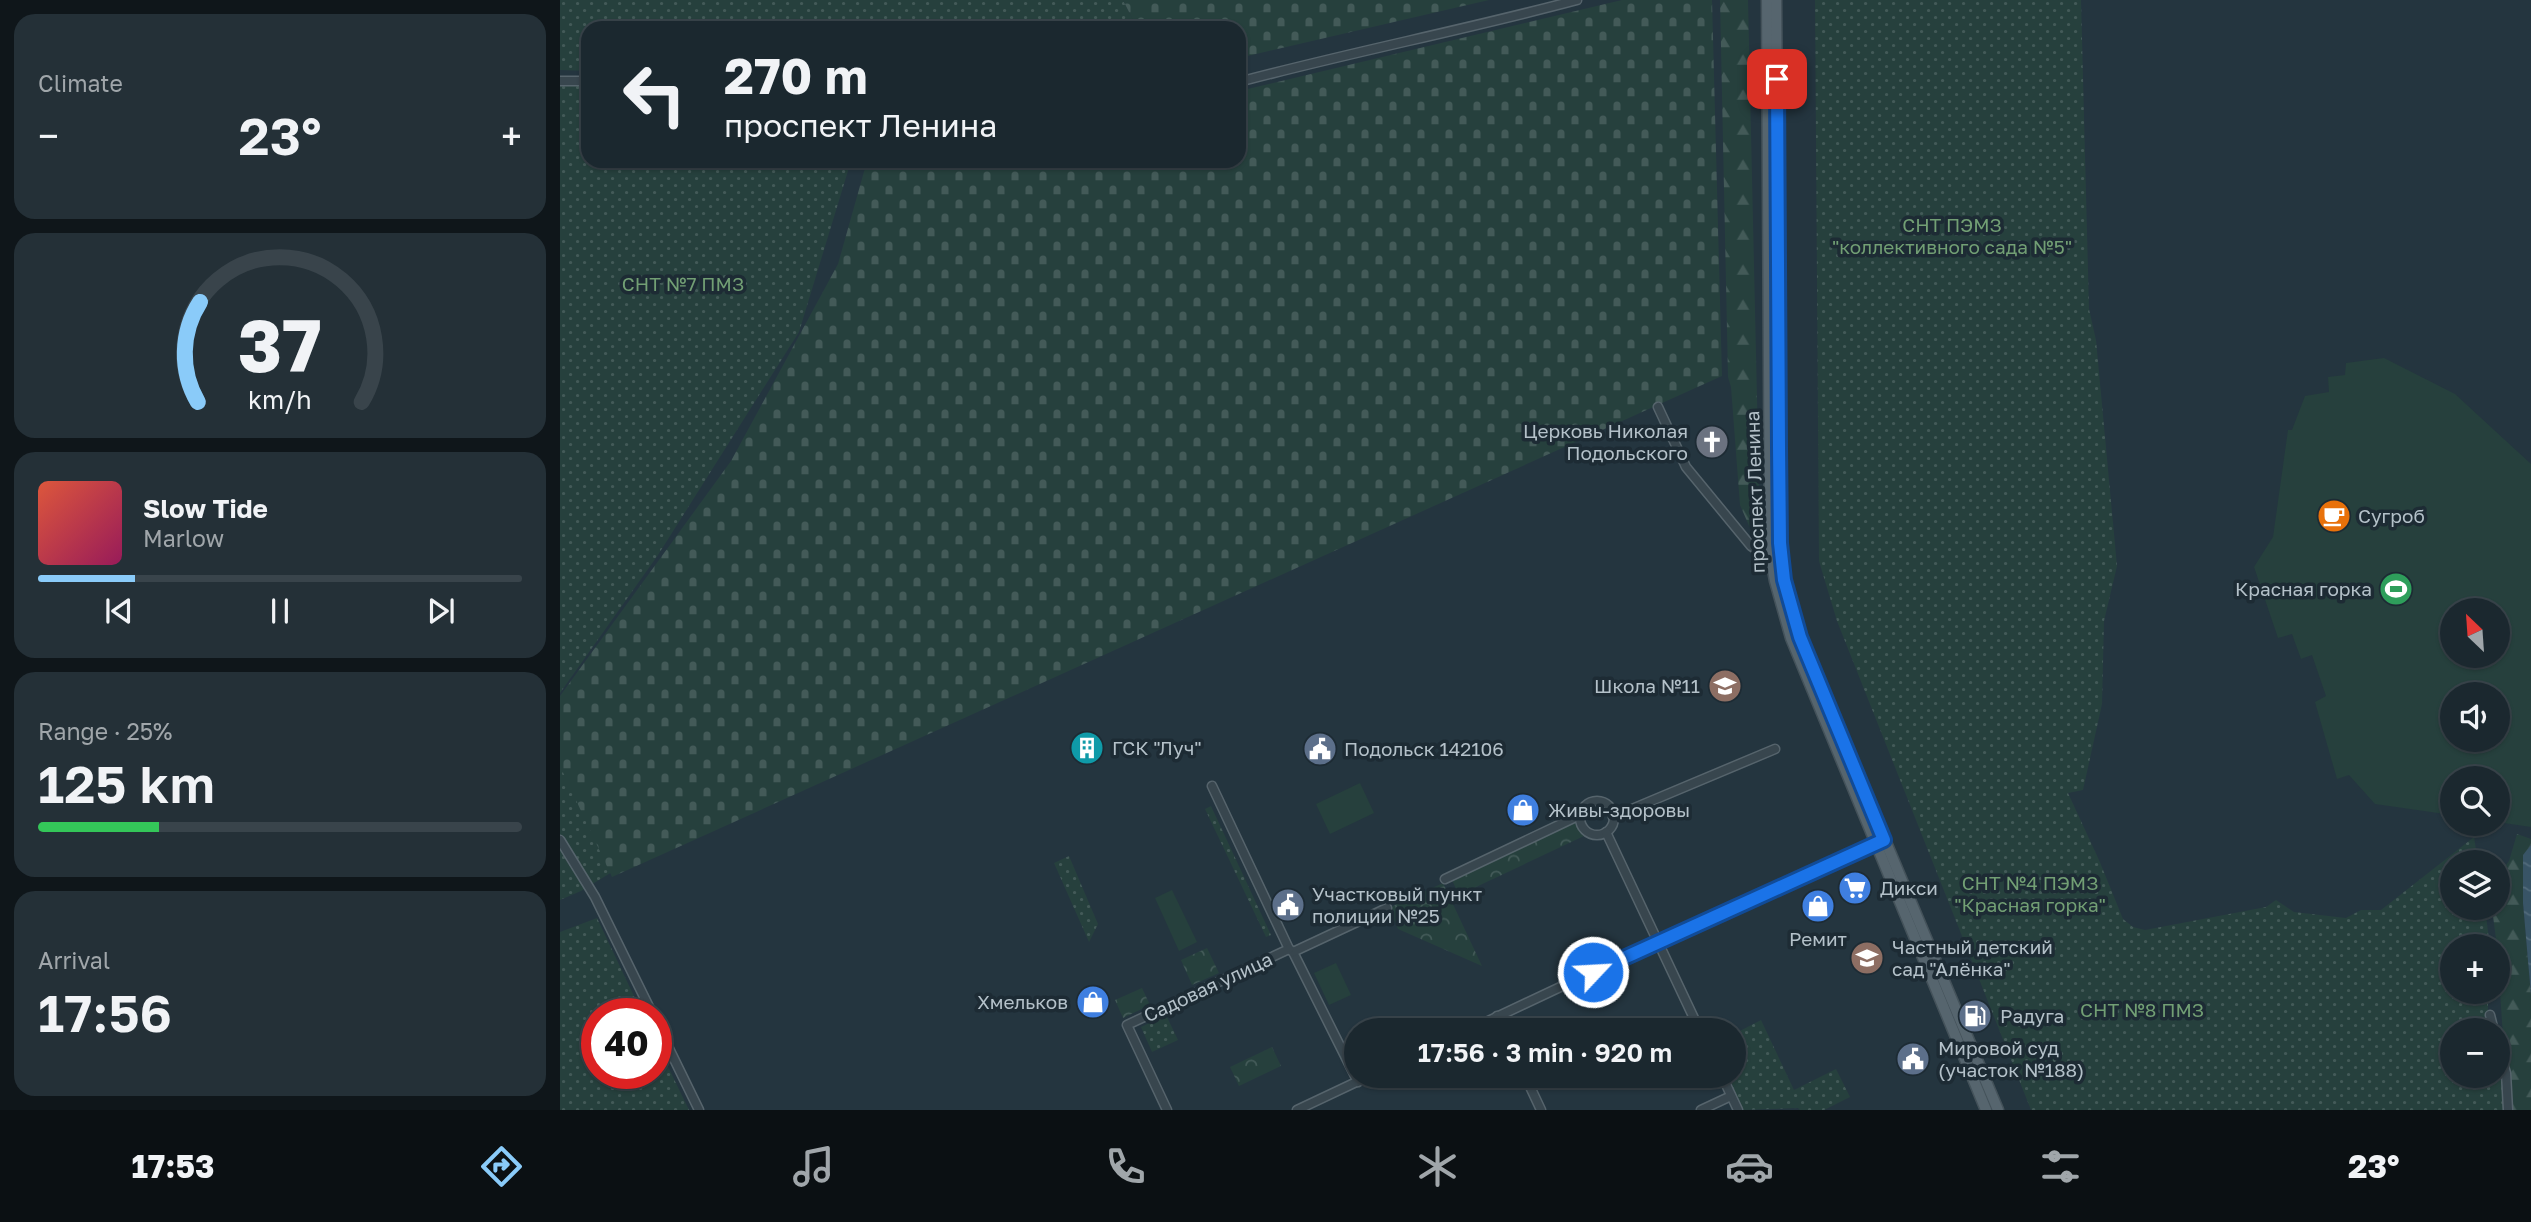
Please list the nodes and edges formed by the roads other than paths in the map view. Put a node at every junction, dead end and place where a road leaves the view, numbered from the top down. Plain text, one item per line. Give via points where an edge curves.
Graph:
1 (1577, 0) edge
2 (1767, 0) edge
3 (1776, 0) edge
4 (1246, 80) edge
5 (560, 81) edge
6 (581, 81) edge
7 (1658, 407) dead end
8 (1770, 553) junction
9 (1775, 749) dead end
10 (1212, 786) dead end
11 (1580, 816) junction
12 (1613, 817) junction
13 (1606, 832) junction
14 (560, 840) edge
15 (1879, 842) junction
16 (1445, 879) dead end
17 (1387, 908) dead end
18 (1658, 941) junction
19 (1291, 951) junction
20 (645, 998) edge
21 (2490, 1015) dead end
22 (1497, 1017) edge
23 (1694, 1018) edge
24 (2491, 1018) edge
25 (672, 1055) edge
26 (1344, 1055) edge
27 (1345, 1088) edge
28 (1531, 1088) edge
29 (1727, 1088) edge
30 (2506, 1088) edge
31 (1731, 1096) junction
32 (699, 1110) edge
33 (1167, 1110) edge
34 (1297, 1110) edge
35 (1541, 1110) edge
36 (1701, 1110) edge
37 (1738, 1110) edge
38 (1986, 1110) edge
39 (1998, 1110) edge
40 (2508, 1110) edge

1 - 4 street
2 - 8 main road, проспект Ленина
3 - 15 main road, проспект Ленина via 1778,423 1784,580 1800,637
5 - 6 street
7 - 8 street via 1686,467 1751,546
8 - 15 main road, проспект Ленина via 1791,638
9 - 12 street
10 - 19 street
11 - 12 street via 1590,803 1600,802 1609,807
11 - 13 street via 1590,833
11 - 16 street
12 - 13 street
13 - 18 street
14 - 20 street via 596,897
15 - 18 street
15 - 38 main road, проспект Ленина
15 - 39 main road, проспект Ленина
17 - 19 street, Садовая улица
18 - 22 street
18 - 23 street
19 - 26 street
19 - 33 street, Садовая улица via 1127,1025
21 - 24 street
25 - 32 street
27 - 34 street
28 - 35 street
29 - 31 street
30 - 40 street
31 - 36 street
31 - 37 street

